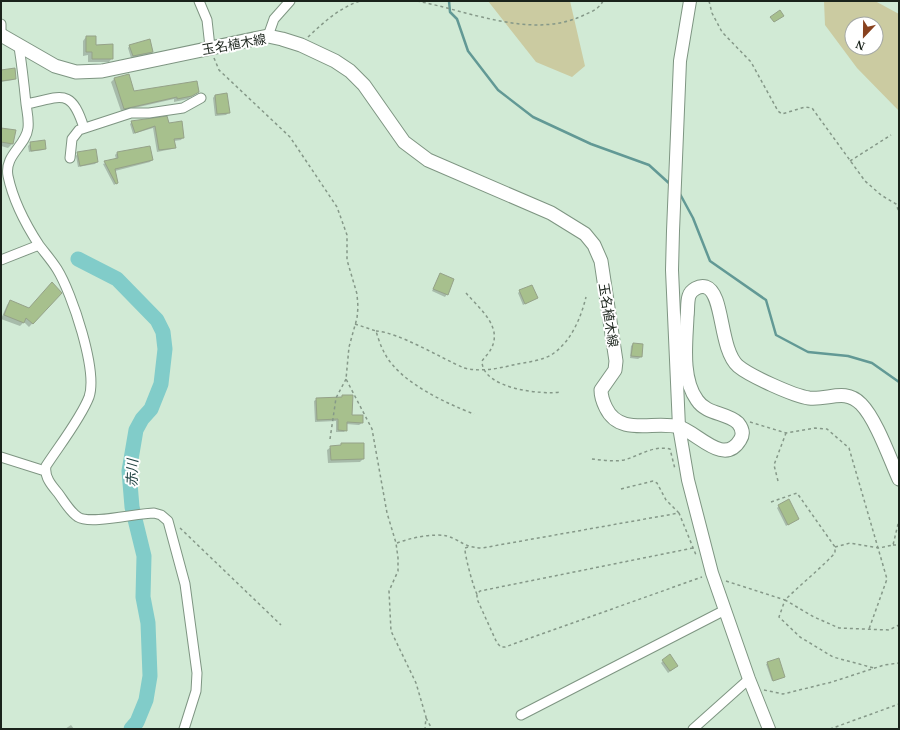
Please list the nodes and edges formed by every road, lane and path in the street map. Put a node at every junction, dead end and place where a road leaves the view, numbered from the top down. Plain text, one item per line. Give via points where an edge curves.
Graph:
1 (199, 1) edge
2 (290, 1) edge
3 (360, 1) edge
4 (417, 1) edge
5 (603, 1) edge
6 (690, 1) edge
7 (709, 1) edge
8 (1, 24) edge
9 (1, 36) edge
10 (268, 36) junction
11 (301, 45) junction
12 (19, 47) junction
13 (210, 47) junction
14 (202, 98) dead end
15 (26, 104) junction
16 (84, 128) junction
17 (891, 135) dead end
18 (70, 158) dead end
19 (850, 161) junction
20 (899, 212) edge
21 (39, 245) junction
22 (1, 260) edge
23 (466, 294) dead end
24 (586, 297) dead end
25 (355, 324) junction
26 (376, 331) junction
27 (485, 370) junction
28 (346, 379) junction
29 (561, 392) dead end
30 (474, 414) dead end
31 (740, 426) junction
32 (679, 427) junction
33 (786, 434) junction
34 (330, 439) dead end
35 (1, 457) edge
36 (592, 459) dead end
37 (45, 471) junction
38 (899, 479) edge
39 (688, 480) junction
40 (778, 481) dead end
41 (621, 489) dead end
42 (771, 502) dead end
43 (679, 513) junction
44 (899, 520) edge
45 (168, 521) junction
46 (396, 543) junction
47 (899, 545) edge
48 (891, 546) junction
49 (468, 547) junction
50 (835, 547) junction
51 (693, 548) junction
52 (879, 548) junction
53 (696, 555) dead end
54 (714, 577) junction
55 (477, 594) junction
56 (785, 600) junction
57 (725, 610) junction
58 (281, 625) dead end
59 (899, 625) edge
60 (869, 629) junction
61 (899, 663) edge
62 (874, 668) junction
63 (751, 684) junction
64 (899, 704) edge
65 (521, 715) dead end
66 (426, 717) junction
67 (184, 729) edge
68 (425, 729) edge
69 (432, 729) edge
70 (693, 729) edge
71 (769, 729) edge
72 (830, 729) edge

1 - 13 street via 207,20
2 - 10 street via 274,19
3 - 11 path via 348,5 330,17
4 - 5 path via 508,23 528,25 563,24 595,10
6 - 32 street via 680,61 673,231 672,270
7 - 19 path via 722,32 751,62 778,111 782,114 805,107 812,108
8 - 9 street
9 - 12 main road, 玉名植木線
10 - 11 main road, 玉名植木線
10 - 13 main road, 玉名植木線
11 - 32 main road, 玉名植木線 via 350,71 364,86 404,142 415,152 551,213 585,234 594,245 601,261 615,354 615,370 601,390 601,397 608,412 616,421 623,423
12 - 13 main road, 玉名植木線 via 55,66 76,72 102,71
12 - 15 street
13 - 25 path via 219,70 290,137 337,208 347,235 347,260 357,294
14 - 16 street via 183,108 130,113
15 - 16 street via 63,98 70,100 78,109
15 - 21 street via 28,128 10,160 8,174 17,205
16 - 18 street via 72,139
17 - 19 path
19 - 20 path via 865,181 896,204
21 - 22 street
21 - 37 street via 58,270 67,291 90,366 91,385 83,408
23 - 27 path via 487,317 495,331 495,341 482,361
24 - 27 path via 572,331 554,353 540,359
25 - 26 path
25 - 28 path via 349,347
26 - 27 path via 402,339 464,368
26 - 30 path via 385,354 394,366 451,406
27 - 29 path via 504,385 514,388
28 - 34 path via 336,398
28 - 46 path via 372,429 387,513
31 - 32 main road, 玉名植木線 via 740,441 734,447 724,450 715,448
31 - 33 path via 751,422
31 - 38 main road via 736,420 704,407 696,400 689,382 686,342 688,298 690,293 699,287 705,287 714,293 726,346 734,362 744,370 800,396 821,398 845,395 853,398 862,405 872,420
32 - 39 street
33 - 40 path via 774,465
33 - 52 path via 814,428 827,429 850,448
35 - 37 street
36 - 39 path via 624,460 641,452 670,449 677,476
37 - 45 street via 71,511 82,519 154,513
39 - 54 street
41 - 43 path via 653,481
42 - 50 path via 797,493
43 - 49 path via 482,548
43 - 51 path
44 - 48 path
45 - 58 path via 178,526
45 - 67 street via 185,584 197,673 196,691
46 - 49 path via 445,536
46 - 66 path via 398,571 389,591 391,631 416,683
47 - 48 path
48 - 52 path
49 - 55 path via 464,552
50 - 52 path via 850,543
50 - 56 path via 835,553 821,569
51 - 53 path
51 - 55 path via 480,591
52 - 60 path via 887,579
54 - 55 path via 501,647 477,599
54 - 56 path
54 - 57 street
56 - 60 path via 839,628
56 - 62 path via 779,617 800,638 833,658
57 - 63 street
57 - 65 street
59 - 60 path via 889,630
61 - 62 path
62 - 63 path via 783,694
63 - 70 street
63 - 71 street
64 - 72 path
66 - 68 path
66 - 69 path

